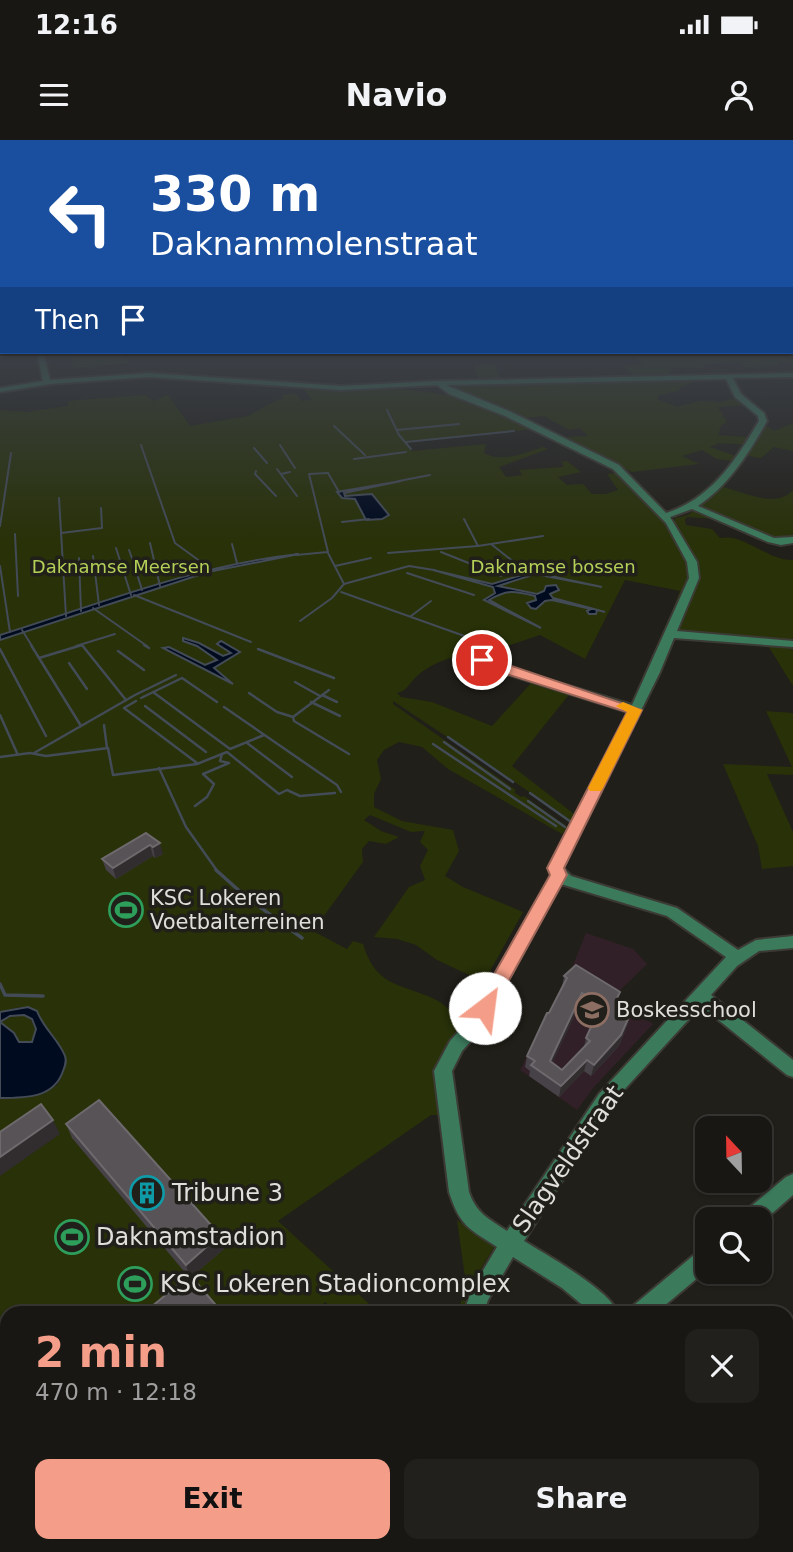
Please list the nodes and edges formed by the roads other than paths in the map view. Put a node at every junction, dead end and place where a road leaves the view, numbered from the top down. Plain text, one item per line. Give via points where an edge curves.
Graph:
1 (492, 408) edge
2 (753, 408) edge
3 (694, 507) junction
4 (665, 516) junction
5 (793, 540) edge
6 (669, 634) junction
7 (793, 644) edge
8 (485, 664) dead end
9 (635, 710) junction
10 (559, 875) junction
11 (793, 942) edge
12 (737, 957) junction
13 (699, 995) junction
14 (793, 1070) edge
15 (793, 1183) edge
16 (765, 1207) edge
17 (510, 1244) junction
18 (695, 1266) edge
19 (476, 1304) edge
20 (599, 1306) edge
21 (648, 1306) edge

1 - 4 street via 607,462
2 - 3 street via 763,421 746,452
3 - 4 street
3 - 5 street via 771,540
4 - 6 street via 694,568 694,578
6 - 7 street
6 - 9 street
8 - 9 street
9 - 10 street via 556,868
10 - 12 street via 672,912
10 - 17 street via 479,1017 443,1070 465,1210
11 - 12 street via 762,944
12 - 13 street, Slagveldstraat
13 - 14 street
13 - 17 street, Slagveldstraat via 605,1099
15 - 16 street
17 - 19 street, Slagveldstraat
17 - 20 street
18 - 21 street

